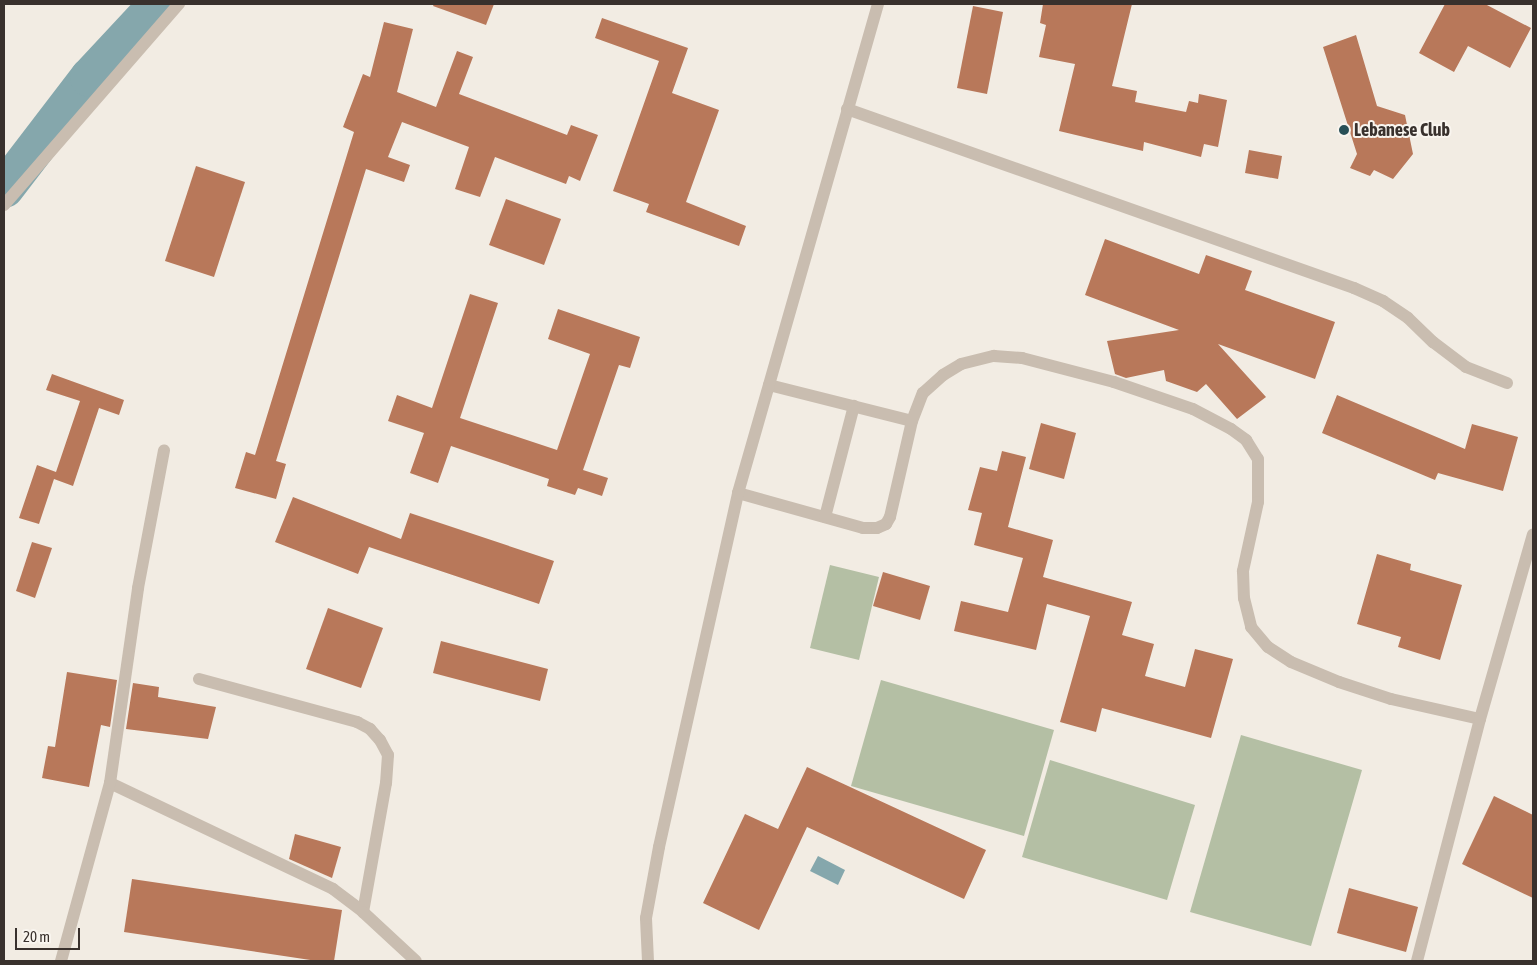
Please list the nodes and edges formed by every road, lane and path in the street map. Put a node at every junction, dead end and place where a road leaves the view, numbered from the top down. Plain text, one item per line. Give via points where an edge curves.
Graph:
1 (179, 4) edge
2 (878, 4) edge
3 (847, 109) junction
4 (4, 205) edge
5 (1507, 383) dead end
6 (769, 385) junction
7 (854, 406) junction
8 (912, 421) junction
9 (164, 450) dead end
10 (738, 493) junction
11 (825, 517) junction
12 (1533, 534) edge
13 (199, 679) dead end
14 (1480, 719) junction
15 (110, 783) junction
16 (363, 912) junction
17 (61, 961) edge
18 (416, 961) edge
19 (648, 961) edge
20 (1417, 961) edge

1 - 4 street
2 - 3 street
3 - 5 street via 1354,288 1383,301 1408,318 1466,367
3 - 6 street
6 - 7 street
6 - 10 street
7 - 8 street
7 - 11 street
8 - 11 street via 886,524 863,528
8 - 14 street via 923,393 942,375 961,364 994,356 1022,358 1114,382 1193,409 1231,428 1246,440 1258,459 1258,502 1243,571 1244,598 1251,626 1268,647 1291,662 1339,682 1390,699
9 - 15 street via 138,588
10 - 11 street
10 - 19 street via 659,847 646,918
12 - 14 street
13 - 16 street via 357,722 380,740 388,755 386,783
14 - 20 street
15 - 16 street via 333,888
15 - 17 street
16 - 18 street

